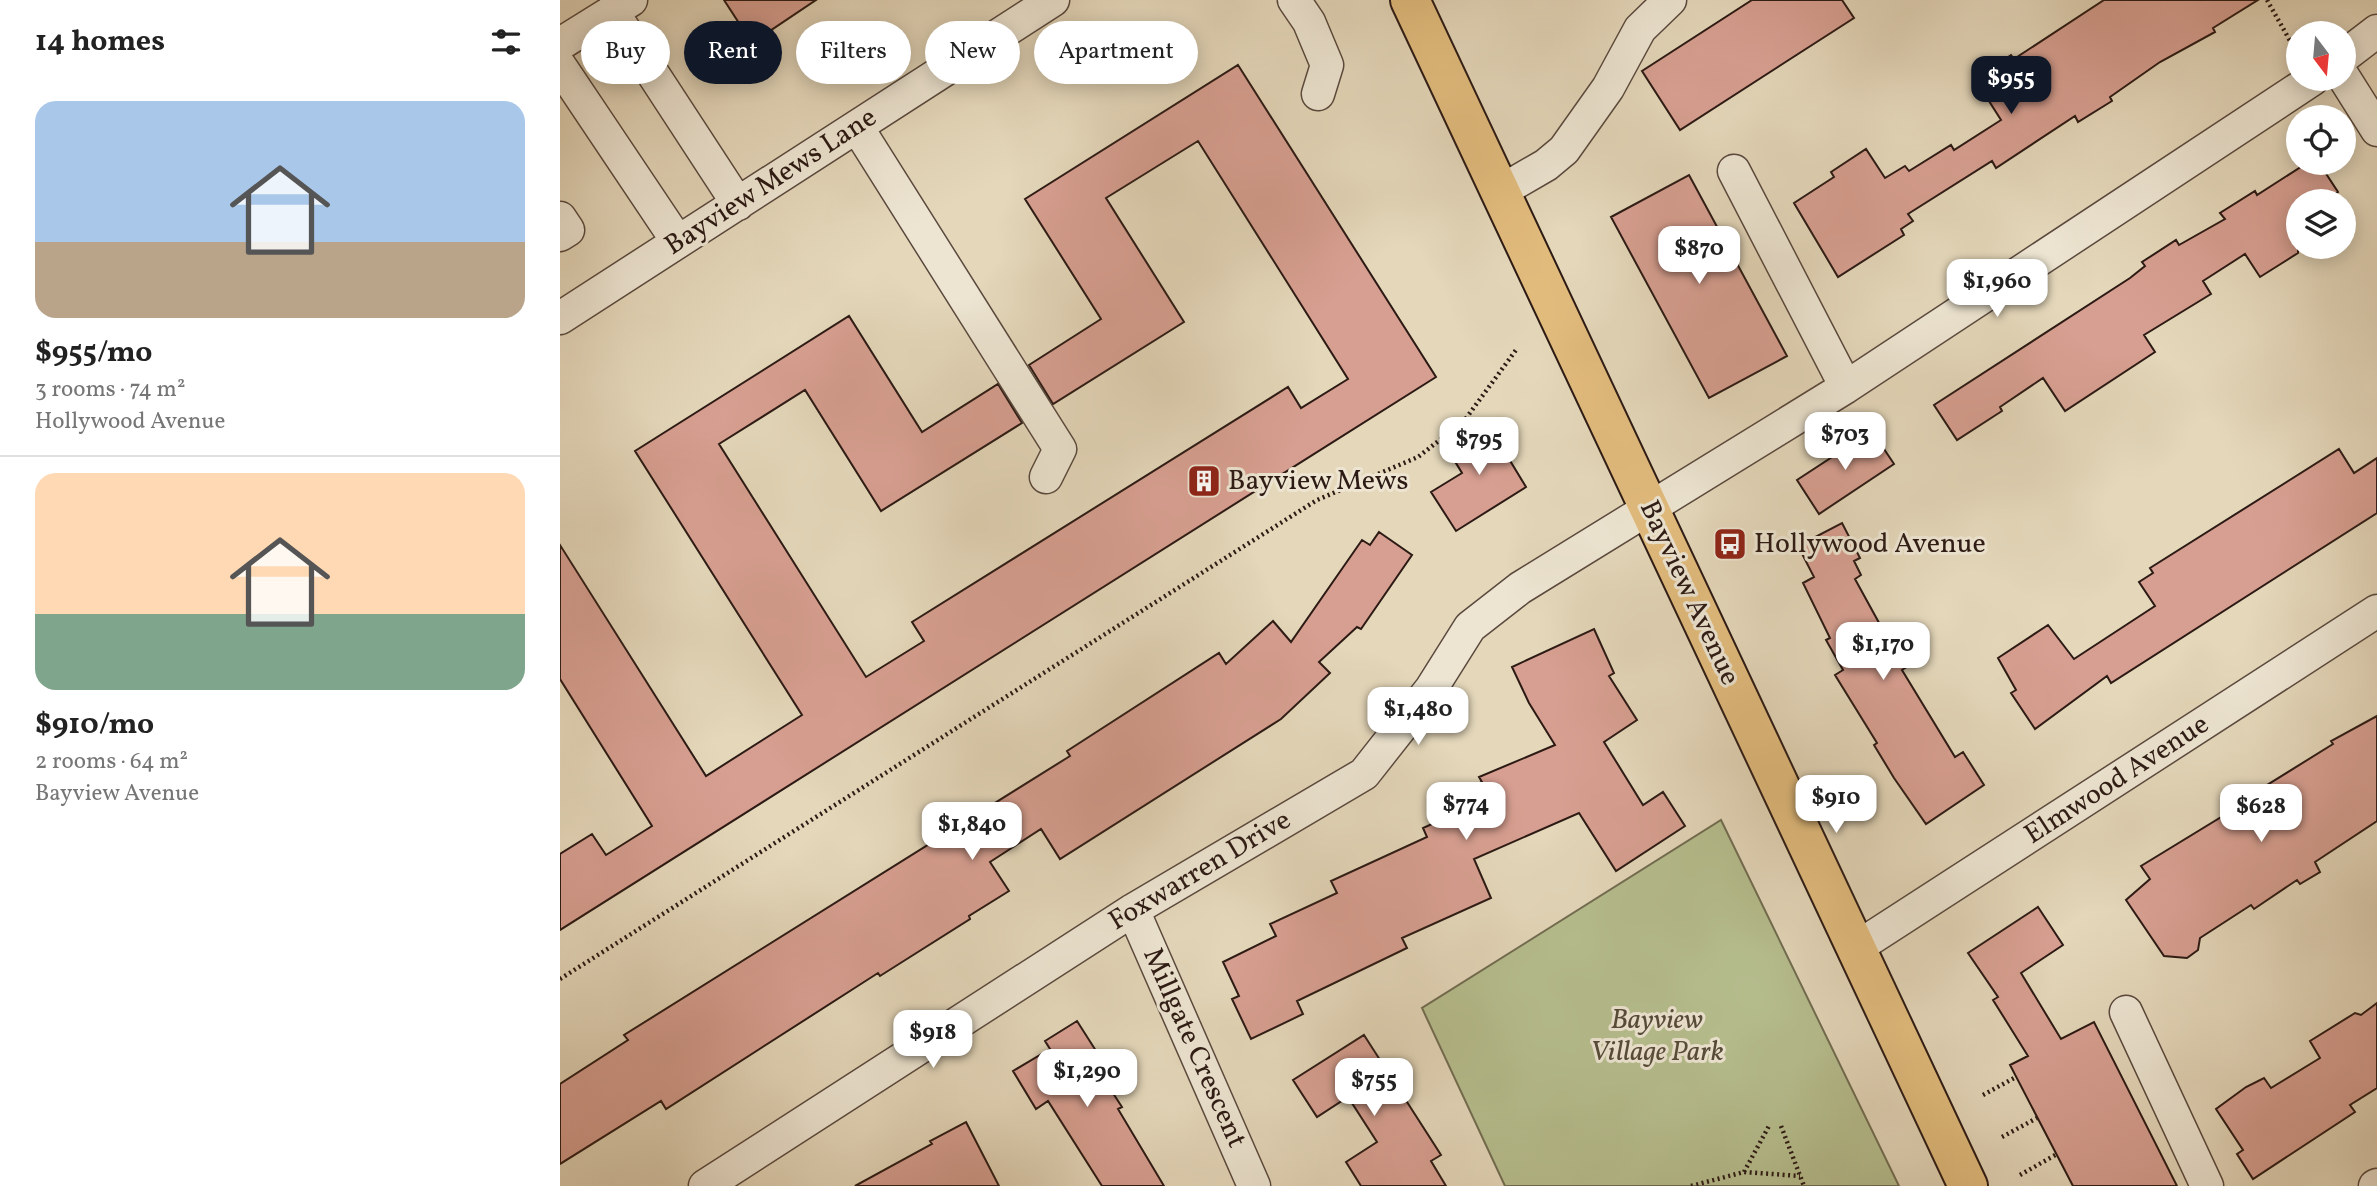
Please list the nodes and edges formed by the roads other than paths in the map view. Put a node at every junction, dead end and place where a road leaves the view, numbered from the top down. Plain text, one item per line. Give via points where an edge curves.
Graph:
1 (1053, 0) edge
2 (1294, 0) edge
3 (1410, 0) edge
4 (1670, 0) edge
5 (622, 6) edge
6 (2377, 32) edge
7 (560, 44) edge
8 (2356, 47) edge
9 (560, 66) edge
10 (2286, 83) edge
11 (2352, 91) edge
12 (1318, 94) dead end
13 (857, 127) junction
14 (2377, 130) edge
15 (1734, 171) dead end
16 (1501, 191) junction
17 (738, 204) junction
18 (560, 218) edge
19 (560, 235) edge
20 (678, 242) junction
21 (560, 318) edge
22 (1846, 387) junction
23 (1046, 477) dead end
24 (1649, 509) junction
25 (2377, 611) edge
26 (1133, 910) junction
27 (1856, 948) junction
28 (2126, 1012) dead end
29 (705, 1186) edge
30 (1254, 1186) edge
31 (1968, 1186) edge
32 (2207, 1186) edge

1 - 13 street, Bayview Mews Lane
2 - 12 street via 1327,65
3 - 16 main road, Bayview Avenue
4 - 16 street via 1640,29 1608,88 1564,150
5 - 7 street
5 - 17 street
6 - 8 street
9 - 20 street
10 - 22 street
11 - 14 street
13 - 17 street, Bayview Mews Lane
13 - 23 street via 1060,449
15 - 22 street
16 - 24 main road, Bayview Avenue
17 - 20 street, Bayview Mews Lane
18 - 19 street via 568,230
20 - 21 street, Bayview Mews Lane
22 - 24 street
24 - 26 street, Foxwarren Drive via 1520,587 1470,626 1431,689 1364,774
24 - 27 main road, Bayview Avenue
25 - 27 street, Elmwood Avenue
26 - 29 street, Foxwarren Drive
26 - 30 street, Millgate Crescent
27 - 31 main road, Bayview Avenue
28 - 32 street

